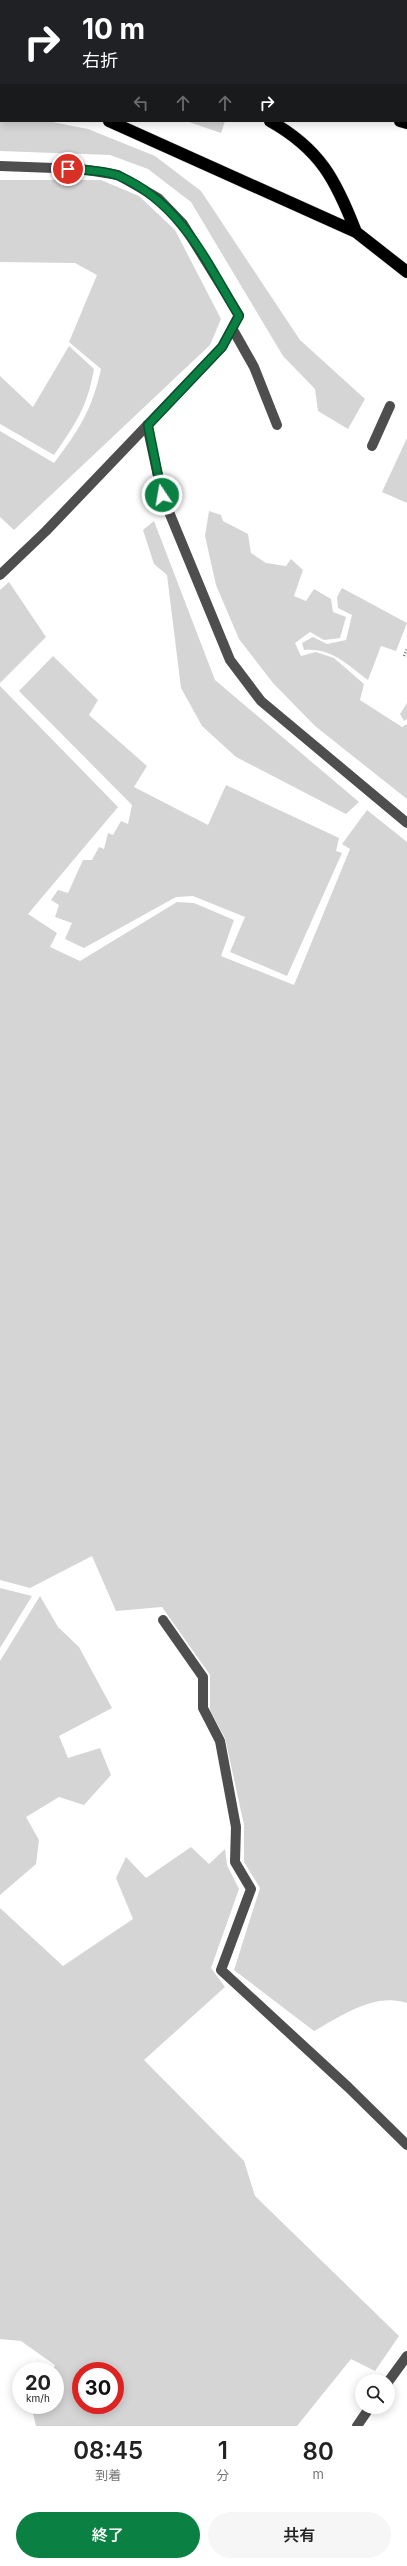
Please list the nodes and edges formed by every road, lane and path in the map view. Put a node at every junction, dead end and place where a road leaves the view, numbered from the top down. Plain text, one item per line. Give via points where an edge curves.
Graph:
1 (111, 122) edge
2 (271, 122) edge
3 (0, 166) edge
4 (356, 232) junction
5 (407, 272) edge
6 (232, 328) junction
7 (390, 406) dead end
8 (148, 425) junction
9 (277, 425) dead end
10 (372, 446) dead end
11 (0, 575) edge
12 (407, 649) edge
13 (404, 656) dead end
14 (407, 823) edge
15 (163, 1620) dead end
16 (407, 2146) edge
17 (407, 2356) edge
18 (407, 2370) edge
19 (396, 2371) junction
20 (394, 2374) edge
21 (365, 2414) edge
22 (357, 2426) edge

1 - 4 highway
2 - 4 highway via 318,156 340,191
3 - 6 street via 81,170 118,175 158,198 183,224 239,316
4 - 5 highway
6 - 8 street via 222,347
6 - 9 street via 254,367
7 - 10 street
8 - 11 street
8 - 14 street via 162,495 230,660 261,701
12 - 13 path
15 - 16 street via 203,1676 203,1708 220,1741 236,1826 235,1862 251,1889 222,1970 348,2087
17 - 19 street
18 - 19 street
19 - 20 street
21 - 22 street

